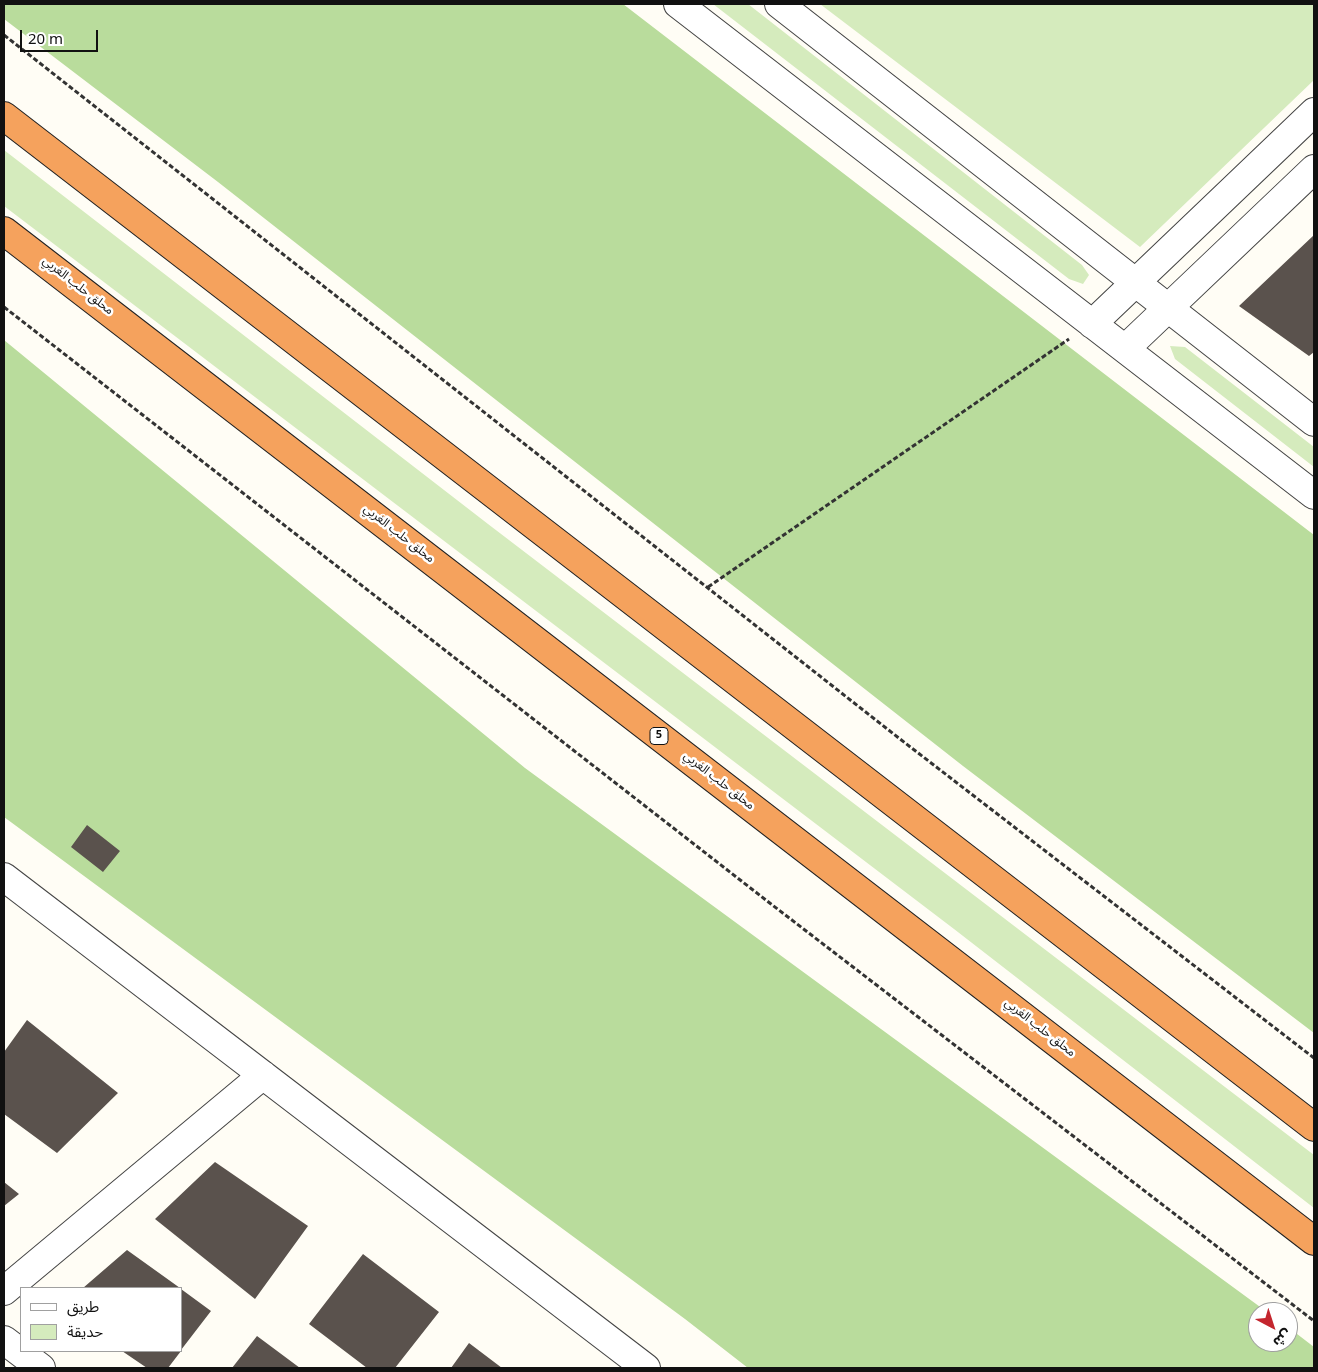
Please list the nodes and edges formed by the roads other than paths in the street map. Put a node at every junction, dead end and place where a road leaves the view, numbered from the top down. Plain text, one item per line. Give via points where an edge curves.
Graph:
1 (678, 4) edge
2 (779, 4) edge
3 (1314, 112) edge
4 (4, 116) edge
5 (1314, 169) edge
6 (4, 231) edge
7 (1136, 282) junction
8 (1168, 308) junction
9 (1092, 324) junction
10 (1125, 349) junction
11 (1314, 422) edge
12 (1314, 495) edge
13 (4, 878) edge
14 (263, 1075) junction
15 (1314, 1127) edge
16 (1314, 1241) edge
17 (4, 1291) edge
18 (4, 1340) edge
19 (41, 1368) edge
20 (646, 1368) edge

1 - 9 street
2 - 7 street
3 - 7 street
4 - 15 highway
5 - 8 street
6 - 16 highway, محلق حلب الغربي / 5
7 - 8 street
7 - 9 street
8 - 10 street
8 - 11 street
9 - 10 street
10 - 12 street
13 - 14 street
14 - 17 street
14 - 20 street
18 - 19 street

